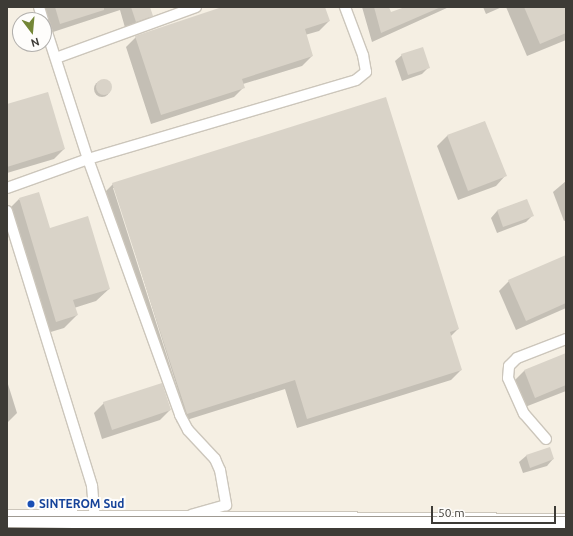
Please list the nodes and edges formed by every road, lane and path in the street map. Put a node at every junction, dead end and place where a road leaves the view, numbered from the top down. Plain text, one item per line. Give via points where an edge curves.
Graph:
1 (196, 7) edge
2 (345, 7) edge
3 (52, 46) edge
4 (56, 58) junction
5 (88, 159) junction
6 (7, 188) edge
7 (7, 211) edge
8 (566, 339) edge
9 (546, 440) dead end
10 (7, 521) edge
11 (191, 522) junction
12 (95, 524) junction
13 (124, 525) edge
14 (566, 525) edge
15 (443, 527) edge

1 - 4 lane
2 - 5 lane via 363,55 366,72 356,80
3 - 4 lane
4 - 5 lane
5 - 6 lane
5 - 11 lane via 180,415 188,430 215,459 220,470 226,505 190,516
7 - 12 lane via 92,486
8 - 9 lane via 517,358 509,366 508,378 524,414
10 - 12 main road
11 - 13 main road
11 - 15 main road
12 - 13 main road
14 - 15 main road

